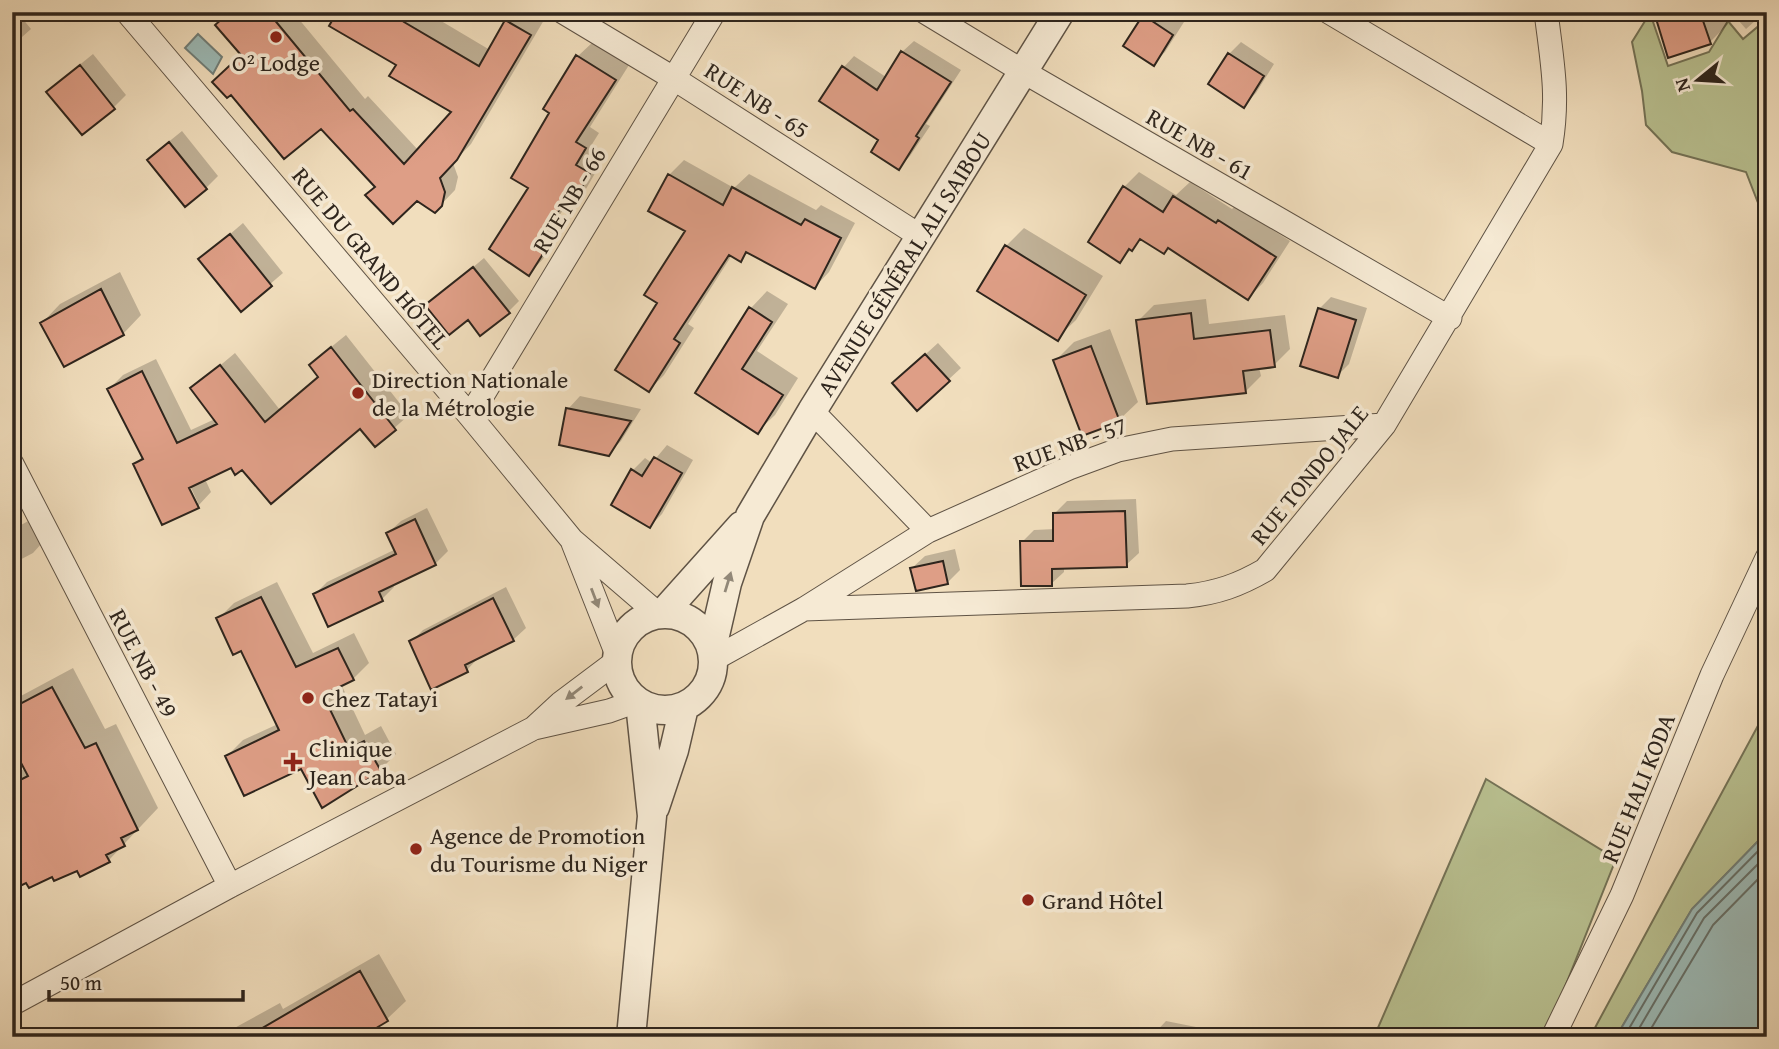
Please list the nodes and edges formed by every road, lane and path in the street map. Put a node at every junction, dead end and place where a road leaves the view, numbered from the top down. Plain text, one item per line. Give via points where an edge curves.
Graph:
1 (127, 12) edge
2 (563, 12) edge
3 (714, 12) edge
4 (925, 12) edge
5 (1060, 12) edge
6 (1329, 12) edge
7 (1546, 12) edge
8 (1024, 72) junction
9 (673, 78) junction
10 (1551, 144) junction
11 (920, 236) junction
12 (1450, 318) junction
13 (812, 411) junction
14 (470, 416) junction
15 (1384, 425) junction
16 (12, 464) edge
17 (750, 516) junction
18 (928, 531) junction
19 (572, 540) junction
20 (1767, 558) edge
21 (804, 609) junction
22 (661, 613) junction
23 (713, 654) junction
24 (617, 659) junction
25 (639, 702) junction
26 (684, 707) junction
27 (534, 728) junction
28 (652, 816) junction
29 (230, 886) junction
30 (12, 1004) edge
31 (628, 1034) edge
32 (1553, 1037) edge

1 - 14 street, RUE DU GRAND HÔTEL
2 - 9 street, RUE NB - 65
3 - 9 street, RUE NB - 66
4 - 8 street, RUE NB - 61
5 - 8 street, AVENUE GÉNÉRAL ALI SAIBOU
6 - 10 street
7 - 10 street, RUE TONDO JALE via 1555,84
8 - 11 street, AVENUE GÉNÉRAL ALI SAIBOU
8 - 12 street, RUE NB - 61
9 - 11 street, RUE NB - 65
9 - 14 street, RUE NB - 66
10 - 12 street, RUE TONDO JALE
11 - 13 street, AVENUE GÉNÉRAL ALI SAIBOU
12 - 15 street, RUE TONDO JALE
13 - 17 street, AVENUE GÉNÉRAL ALI SAIBOU
13 - 18 street
14 - 19 street, RUE DU GRAND HÔTEL
15 - 18 street, RUE NB - 57 via 1172,439 1118,450
15 - 21 street, RUE TONDO JALE via 1265,570 1215,593
16 - 29 street, RUE NB - 49
17 - 22 street, AVENUE GÉNÉRAL ALI SAIBOU
23 -> 17 street, AVENUE GÉNÉRAL ALI SAIBOU via 727,583
18 - 21 street, RUE NB - 57
19 - 22 street, RUE DU GRAND HÔTEL
19 -> 24 street, RUE DU GRAND HÔTEL
20 - 32 street, RUE HALI KODA via 1622,895
21 - 23 street, RUE TONDO JALE
22 - 23 street via 694,622
22 - 24 street via 643,618 631,628 621,641
23 - 26 street via 707,687
24 - 25 street via 622,684
24 -> 27 street
25 - 26 street via 661,710
25 - 27 street
25 - 28 street
26 - 28 street
27 - 29 street
28 - 31 street
29 - 30 street

